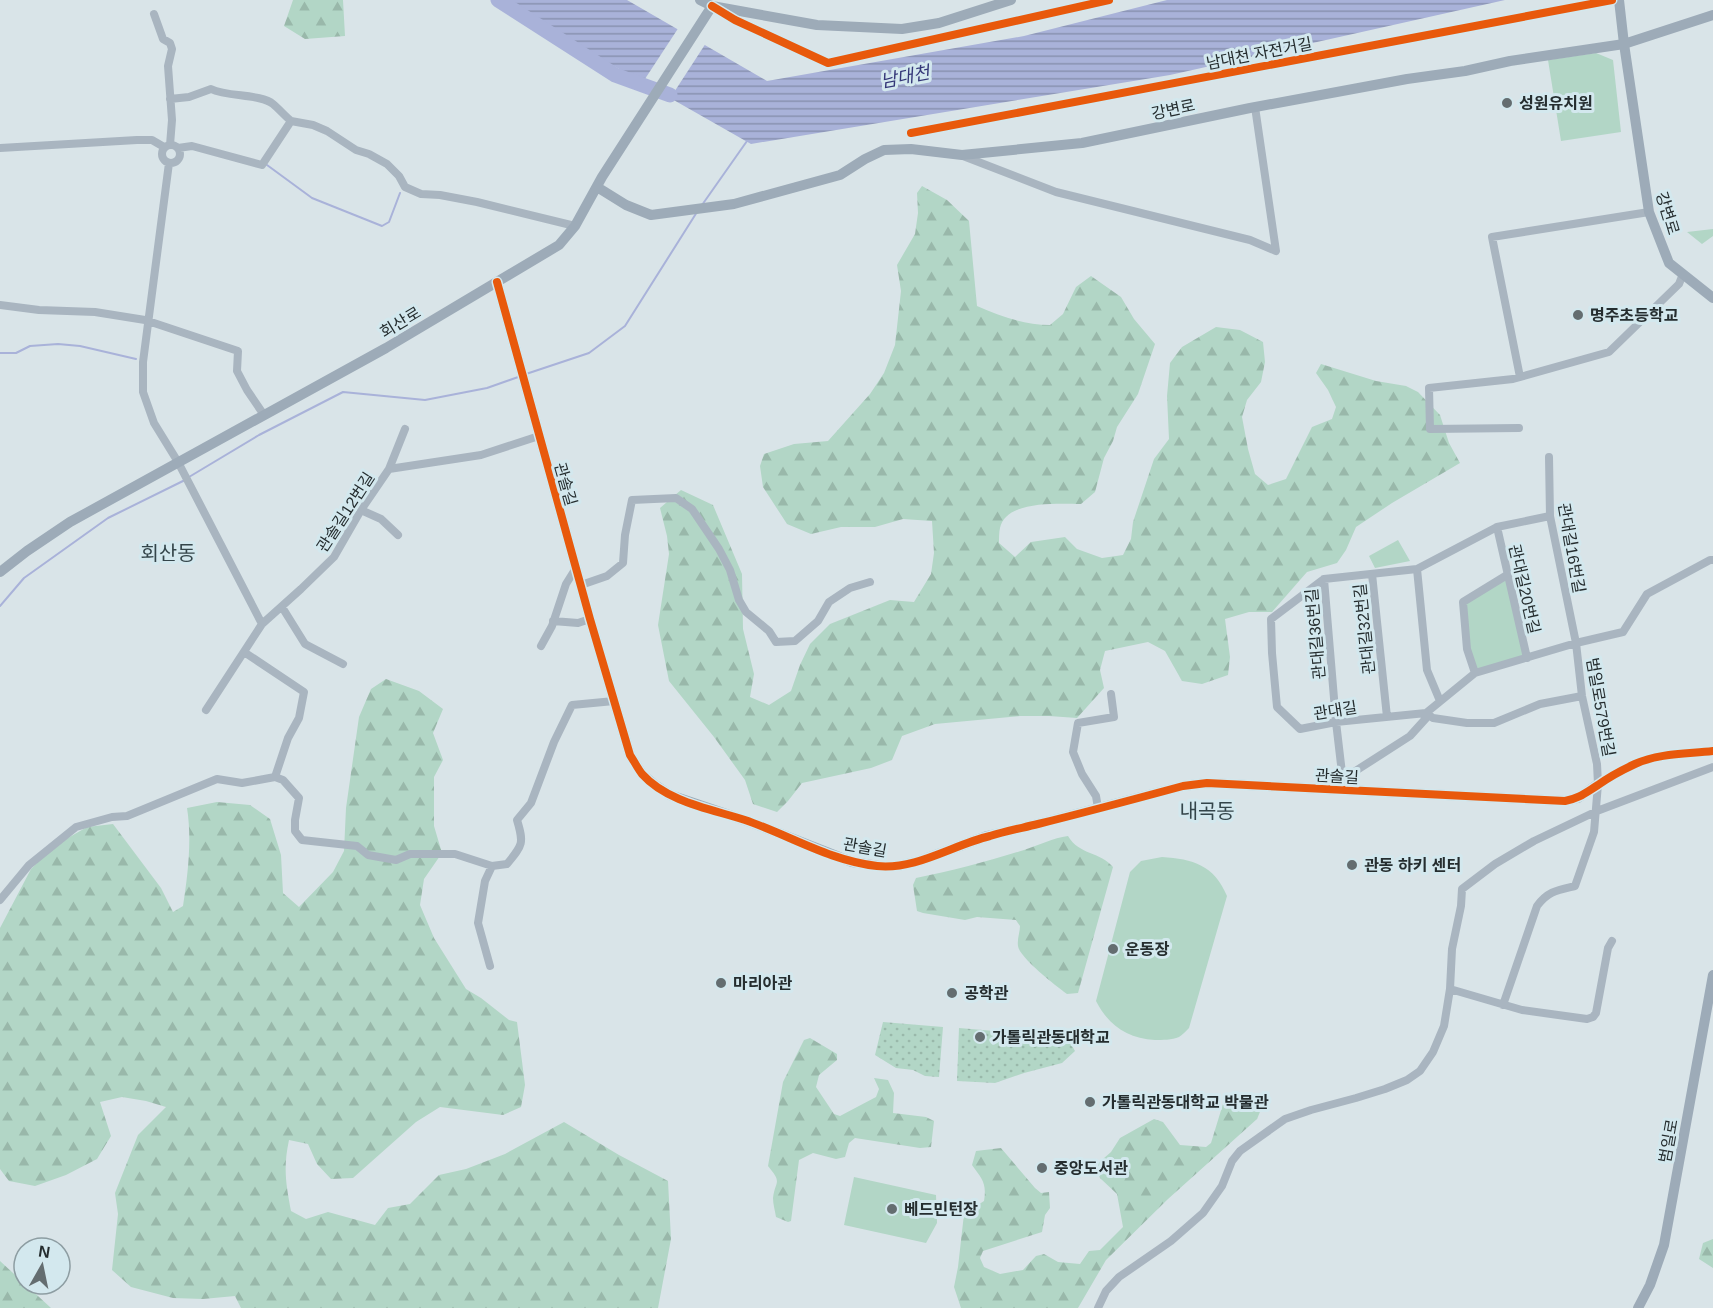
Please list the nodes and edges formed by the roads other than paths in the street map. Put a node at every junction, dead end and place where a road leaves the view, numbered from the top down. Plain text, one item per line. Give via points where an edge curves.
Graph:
1 (700, 0) edge
2 (722, 0) edge
3 (1011, 0) edge
4 (1619, 0) edge
5 (712, 6) junction
6 (154, 14) dead end
7 (1713, 15) edge
8 (1624, 44) junction
9 (170, 99) junction
10 (1255, 107) junction
11 (291, 121) junction
12 (167, 146) junction
13 (0, 148) edge
14 (178, 148) junction
15 (962, 155) junction
16 (169, 163) junction
17 (599, 182) junction
18 (1648, 212) junction
19 (575, 225) junction
20 (1683, 274) junction
21 (497, 282) junction
22 (1713, 298) edge
23 (0, 305) edge
24 (149, 321) junction
25 (1520, 378) junction
26 (264, 415) junction
27 (1519, 428) dead end
28 (405, 429) dead end
29 (539, 436) junction
30 (1549, 457) dead end
31 (178, 462) junction
32 (388, 469) junction
33 (361, 510) junction
34 (1550, 516) junction
35 (1497, 527) junction
36 (398, 535) dead end
37 (1713, 561) edge
38 (576, 568) junction
39 (1418, 569) junction
40 (0, 572) edge
41 (1372, 574) junction
42 (1508, 574) junction
43 (1324, 579) junction
44 (870, 582) dead end
45 (581, 585) junction
46 (282, 607) junction
47 (590, 619) junction
48 (554, 621) junction
49 (262, 624) junction
50 (1576, 643) junction
51 (541, 646) dead end
52 (244, 652) junction
53 (1527, 658) junction
54 (343, 664) dead end
55 (1475, 673) junction
56 (1111, 694) dead end
57 (1582, 696) junction
58 (614, 701) junction
59 (1440, 701) junction
60 (206, 710) dead end
61 (1428, 714) junction
62 (1387, 717) junction
63 (1336, 722) junction
64 (1713, 752) edge
65 (1713, 767) edge
66 (275, 777) junction
67 (1343, 784) junction
68 (1598, 784) junction
69 (1098, 808) junction
70 (1597, 811) junction
71 (492, 866) junction
72 (0, 900) edge
73 (1612, 941) dead end
74 (490, 966) dead end
75 (1713, 975) edge
76 (1450, 989) junction
77 (1503, 1005) junction
78 (1098, 1308) edge
79 (1638, 1308) edge

1 - 5 street
2 - 5 street, 회산로
3 - 5 street via 939,23 902,29 817,25
4 - 8 street, 강변로
5 - 17 street, 회산로
6 - 9 street via 163,39 172,50 168,66
7 - 8 street, 강변로
8 - 10 street, 강변로
8 - 18 street, 강변로
9 - 11 street via 211,89 273,104
9 - 12 street via 172,120
10 - 15 street, 강변로 via 1082,143
10 - 15 street via 1276,251 1250,240 1056,192
11 - 14 street via 262,165 192,146
11 - 19 street via 327,131 387,164 405,187 420,194 477,202
12 - 13 street via 137,140
12 - 14 street
12 - 16 street via 161,156
14 - 16 street via 178,160
15 - 17 street, 강변로 via 884,150 840,174 734,204 651,214 626,205
16 - 24 street
17 - 19 street, 회산로
18 - 20 street, 강변로 via 1669,263
18 - 25 street via 1492,237
19 - 21 street, 회산로 via 559,245
20 - 22 street, 강변로
20 - 25 street via 1679,284 1609,351
21 - 26 street, 회산로
21 - 29 street, 관솔길
23 - 24 street via 95,312
24 - 26 street via 238,351 237,371
24 - 31 street via 143,392 154,423
25 - 27 street via 1429,388 1430,429
26 - 31 street, 회산로
28 - 32 street
29 - 32 street, 관솔길12번길 via 481,455
29 - 38 street, 관솔길
30 - 34 street, 관대길16번길
31 - 40 street, 회산로 via 70,522
31 - 49 street
32 - 33 street, 관솔길12번길
33 - 36 street via 381,519
33 - 46 street, 관솔길12번길 via 334,557
34 - 35 street
34 - 50 street, 관대길16번길
35 - 39 street
35 - 42 street, 관대길20번길
37 - 50 street via 1647,594 1623,632
38 - 45 street, 관솔길
38 - 48 street via 566,584
39 - 41 street
39 - 59 street via 1427,670
41 - 43 street
41 - 62 street, 관대길32번길
42 - 53 street, 관대길20번길
42 - 55 street via 1463,602 1467,649
43 - 63 street, 관대길36번길
43 - 63 street, 관대길 via 1271,619 1272,653 1277,707 1300,729
44 - 45 street via 850,588 828,602 818,621 795,641 776,642 746,612 719,549 692,509 676,498 632,500 623,563 608,576
45 - 47 street, 관솔길
46 - 49 street, 관솔길12번길
46 - 54 street via 305,644
47 - 48 street via 578,623
47 - 58 street, 관솔길
48 - 51 street
49 - 52 street, 관솔길12번길
50 - 53 street
50 - 57 street, 범일로579번길
52 - 60 street, 관솔길12번길
52 - 66 street via 304,692 299,718
53 - 55 street
55 - 59 street
56 - 69 street via 1114,717 1078,723 1073,753 1096,796
57 - 61 street, 관대길 via 1539,704 1494,723 1467,723
57 - 68 street, 범일로579번길
58 - 69 street, 관솔길 via 630,755 655,785 670,795 852,862 898,866 987,836
58 - 71 street via 572,705 531,803 517,820 523,838 517,852 507,864
59 - 61 street
61 - 62 street, 관대길
61 - 67 street via 1410,736
62 - 63 street, 관대길
63 - 67 street, 관솔길
64 - 68 street via 1652,758
65 - 70 street
66 - 71 street via 283,780 299,798 295,831 302,840 357,846 368,855 396,860 410,854 455,854
66 - 72 street via 242,783 217,779 127,816 76,827 29,864
67 - 68 street, 관솔길 via 1564,801 1578,798
67 - 69 street, 관솔길 via 1207,783
68 - 70 street, 범일로579번길
70 - 76 street via 1525,846 1462,889
70 - 77 street, 범일로579번길 via 1594,832 1575,886 1554,891 1537,906
71 - 74 street via 480,901 478,923
73 - 77 street via 1593,1017
75 - 79 street, 범일로 via 1664,1245
76 - 77 street
76 - 78 street via 1441,1037 1420,1071 1385,1089 1285,1119 1240,1151 1203,1213 1172,1241 1119,1277

